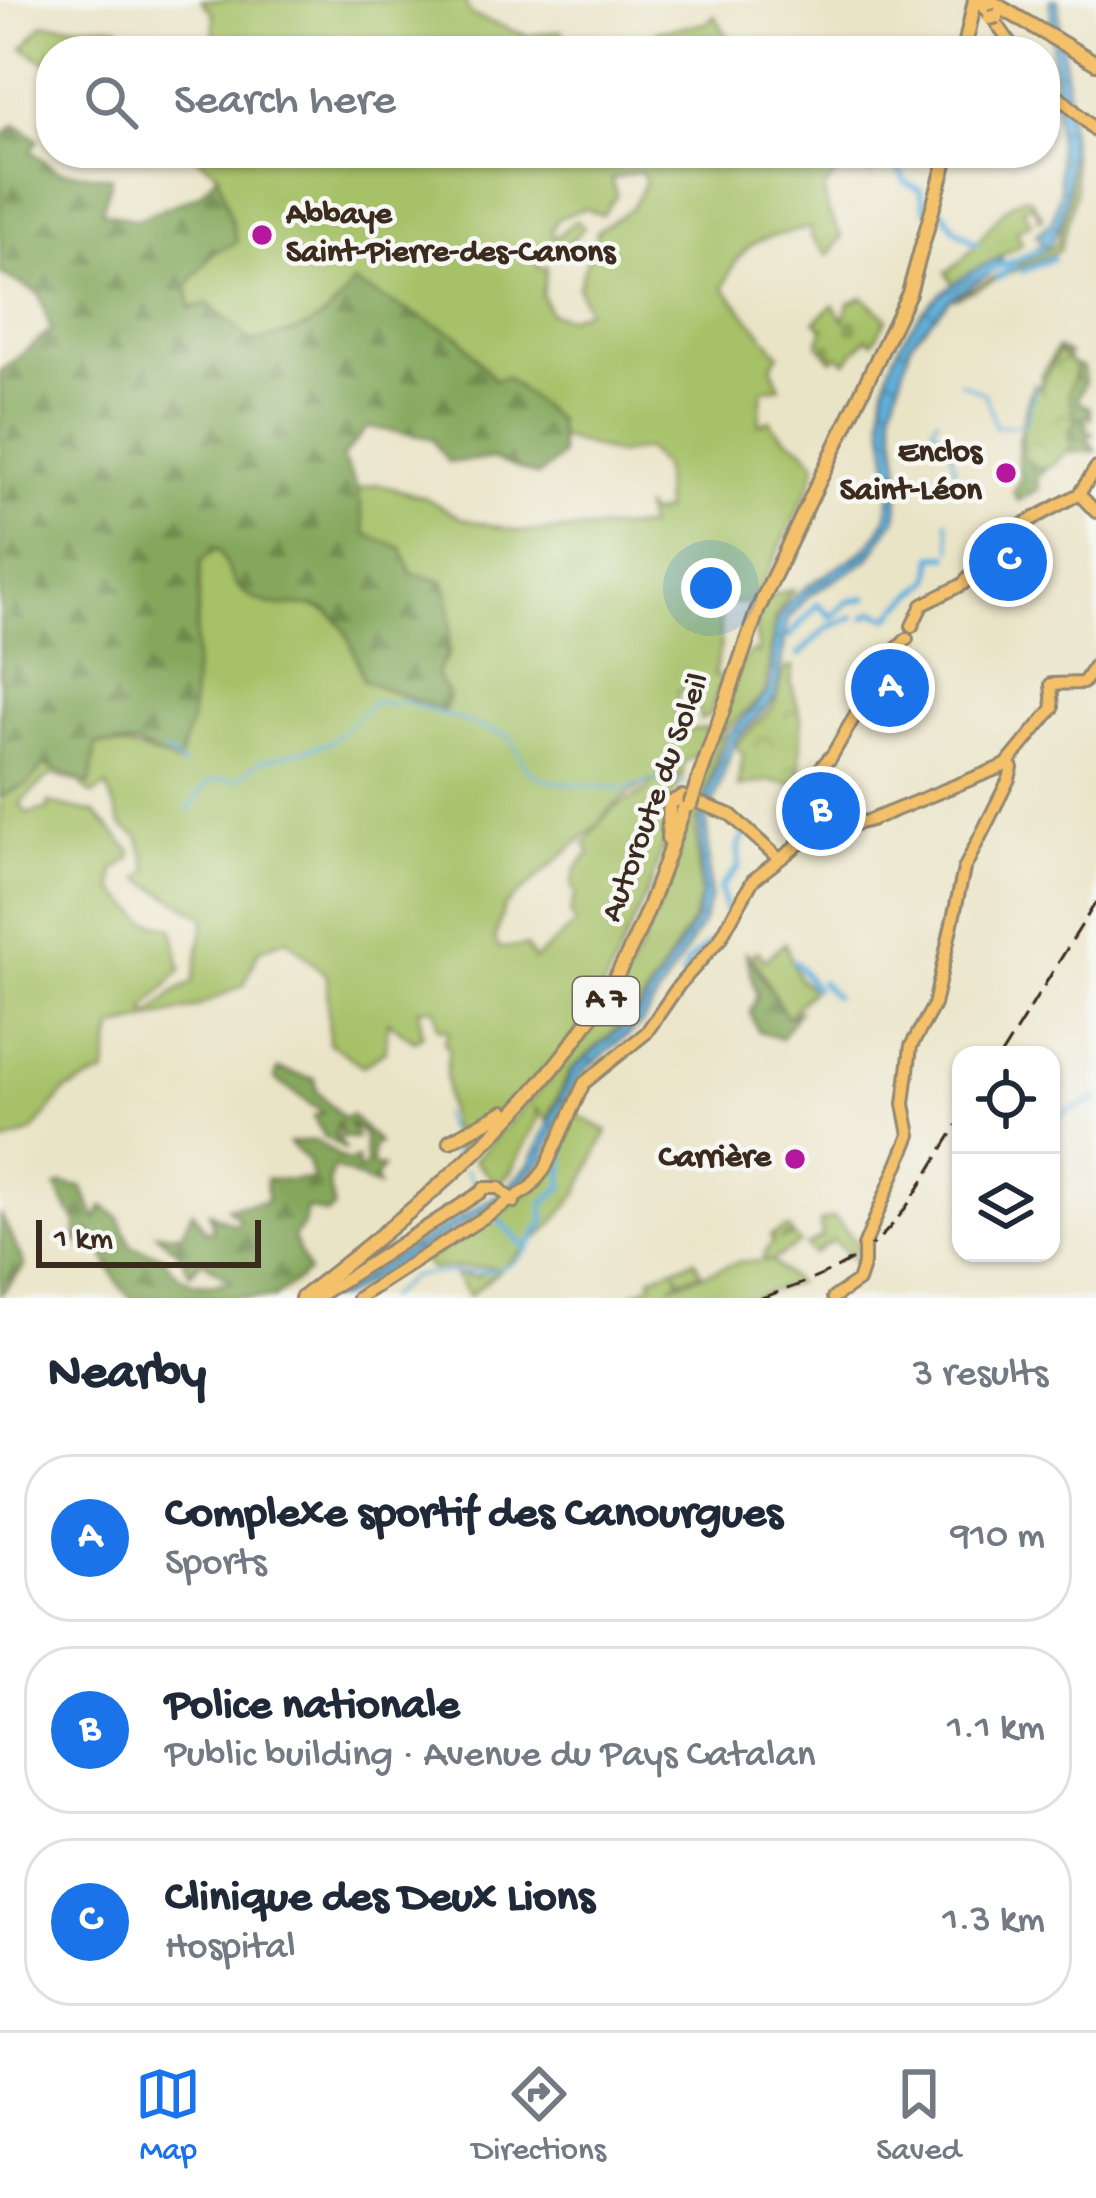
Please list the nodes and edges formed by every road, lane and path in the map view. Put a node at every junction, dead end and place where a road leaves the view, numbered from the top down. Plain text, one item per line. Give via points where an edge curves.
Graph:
1 (983, 1) edge
2 (1049, 32) junction
3 (972, 36) edge
4 (974, 36) edge
5 (1007, 36) edge
6 (1055, 36) edge
7 (1060, 39) edge
8 (1096, 62) edge
9 (1060, 98) edge
10 (1094, 130) edge
11 (942, 168) edge
12 (1096, 468) edge
13 (1079, 494) junction
14 (1096, 512) edge
15 (794, 524) junction
16 (1096, 664) edge
17 (1010, 765) junction
18 (689, 800) junction
19 (807, 836) junction
20 (774, 861) junction
21 (594, 1013) junction
22 (450, 1142) dead end
23 (463, 1164) junction
24 (508, 1201) junction
25 (305, 1298) edge
26 (358, 1298) edge
27 (831, 1298) edge

1 - 2 highway
1 - 3 highway
1 - 5 main road
2 - 4 highway via 994,17
2 - 6 highway
7 - 8 highway
9 - 10 main road
11 - 15 highway, Autoroute du Soleil / A 7 via 907,290
12 - 13 main road
13 - 14 main road
13 - 19 main road via 1009,534 963,584 917,613 820,770 824,782
15 - 18 highway, Autoroute du Soleil / A 7
15 - 18 highway, Autoroute du Soleil / A 7 via 748,623
16 - 17 main road via 1083,683 1053,682 1053,708
17 - 19 main road via 872,820
17 - 27 main road, bridge via 964,869 934,1005 911,1046 904,1104 910,1136 855,1284
18 - 20 main road via 734,817
18 - 21 highway, Autoroute du Soleil / A 7 via 658,886
18 - 23 highway, Autoroute du Soleil / A 7 via 653,909 610,996 549,1078
19 - 20 main road
20 - 24 main road via 646,1033 584,1082 550,1160
21 - 22 highway via 514,1104
21 - 23 highway, Autoroute du Soleil / A 7
23 - 25 highway, Autoroute du Soleil / A 7
23 - 25 highway, Autoroute du Soleil / A 7
24 - 25 main road via 481,1191
24 - 26 main road

